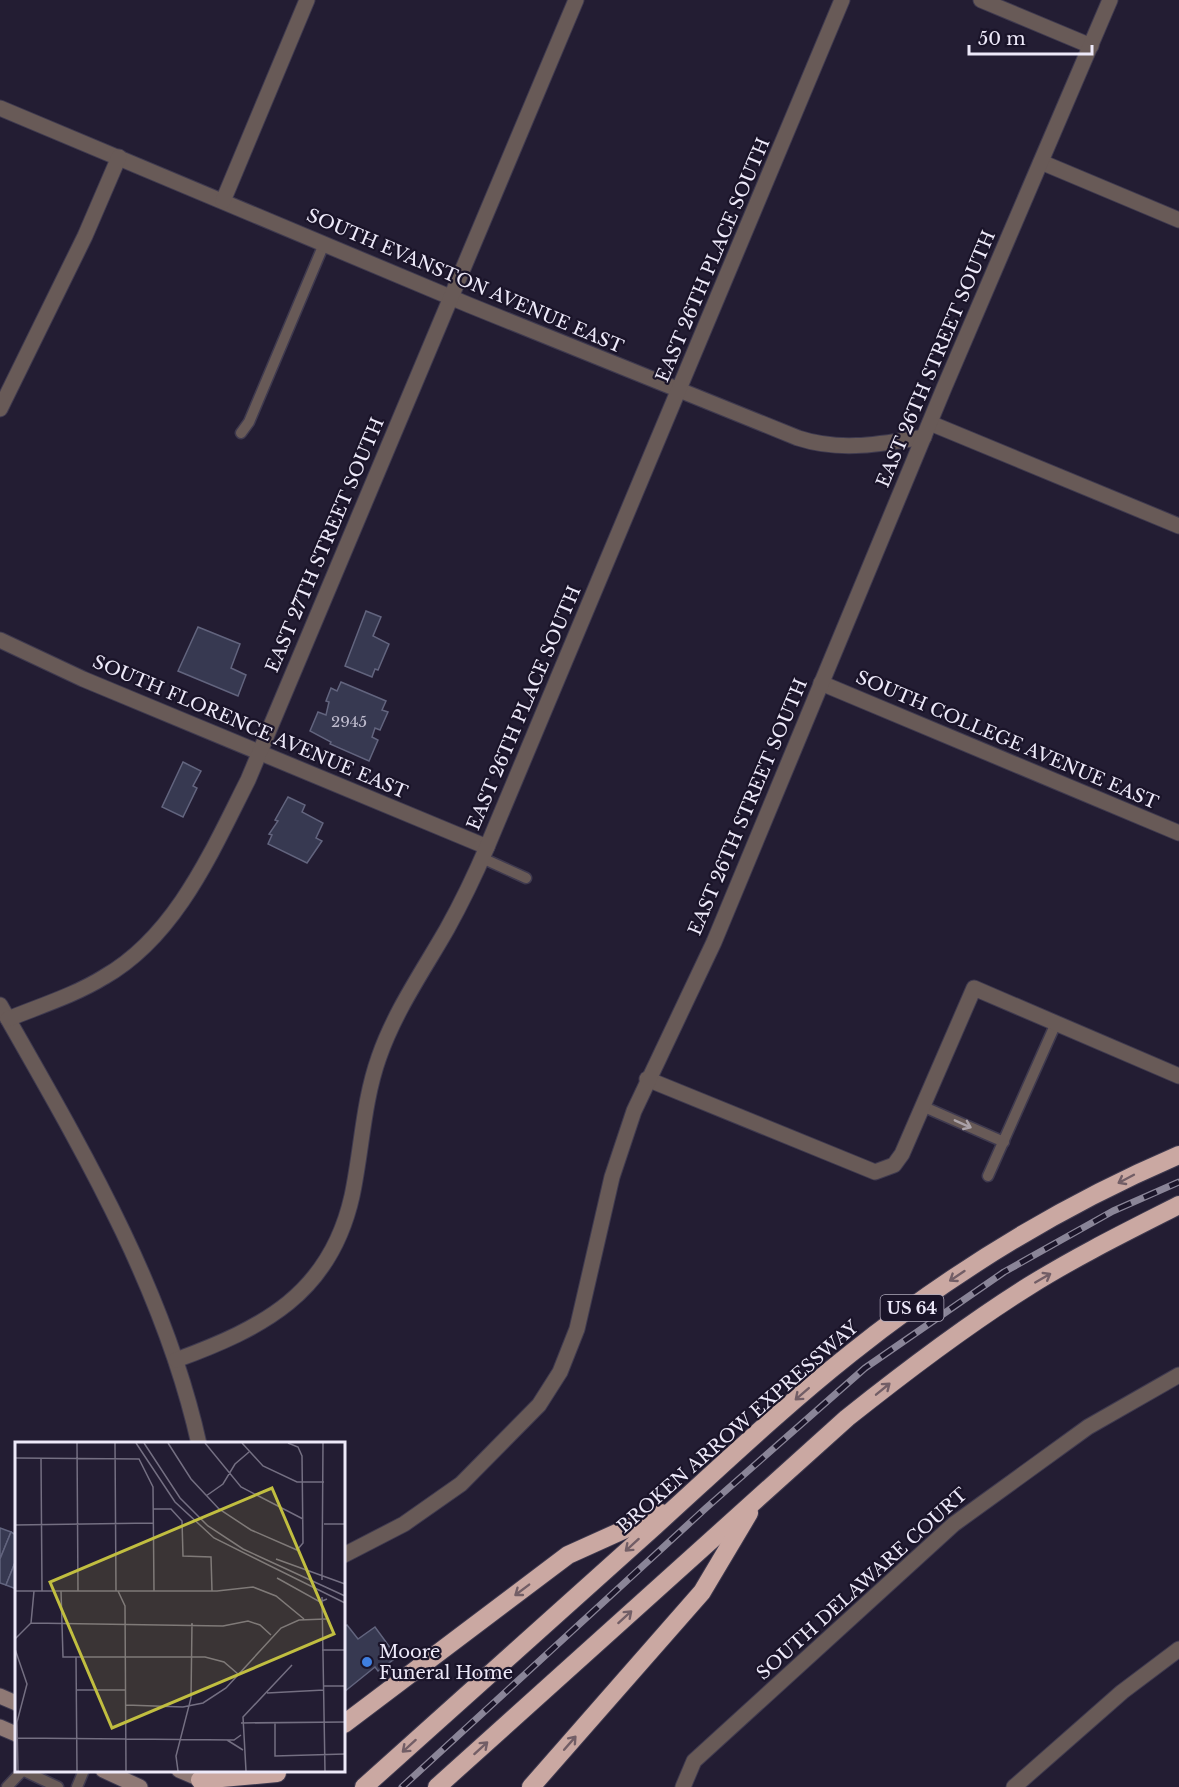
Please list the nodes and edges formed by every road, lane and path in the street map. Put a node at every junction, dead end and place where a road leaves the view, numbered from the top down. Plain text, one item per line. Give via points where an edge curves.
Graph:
1 (307, 0) edge
2 (576, 0) edge
3 (842, 0) edge
4 (981, 0) edge
5 (1110, 0) edge
6 (1091, 46) junction
7 (0, 108) edge
8 (119, 157) junction
9 (1041, 162) junction
10 (223, 201) junction
11 (1179, 220) edge
12 (324, 244) junction
13 (450, 297) junction
14 (679, 390) junction
15 (0, 408) edge
16 (930, 423) junction
17 (240, 434) dead end
18 (924, 437) junction
19 (1179, 526) edge
20 (0, 640) edge
21 (821, 683) junction
22 (259, 752) junction
23 (1179, 833) edge
24 (485, 853) junction
25 (526, 878) dead end
26 (0, 1005) edge
27 (8, 1019) junction
28 (1056, 1023) junction
29 (1179, 1076) edge
30 (647, 1079) junction
31 (922, 1106) junction
32 (1004, 1142) junction
33 (1179, 1155) edge
34 (988, 1176) dead end
35 (1179, 1205) edge
36 (176, 1360) junction
37 (1179, 1374) edge
38 (199, 1442) edge
39 (760, 1496) junction
40 (676, 1506) junction
41 (345, 1555) edge
42 (1179, 1649) edge
43 (0, 1696) edge
44 (15, 1703) edge
45 (345, 1723) edge
46 (0, 1727) edge
47 (15, 1734) edge
48 (21, 1772) edge
49 (24, 1772) edge
50 (83, 1772) edge
51 (109, 1772) edge
52 (183, 1772) edge
53 (279, 1772) edge
54 (132, 1779) edge
55 (200, 1780) junction
56 (369, 1783) edge
57 (7, 1787) edge
58 (58, 1787) edge
59 (77, 1787) edge
60 (218, 1787) edge
61 (260, 1787) edge
62 (437, 1787) edge
63 (531, 1787) edge
64 (683, 1787) edge
65 (1014, 1787) edge

1 - 10 street
2 - 13 street, EAST 27TH STREET SOUTH
3 - 14 street, EAST 26TH PLACE SOUTH
4 - 6 street
5 - 6 street, EAST 26TH STREET SOUTH
6 - 9 street, EAST 26TH STREET SOUTH
7 - 8 street, SOUTH EVANSTON AVENUE EAST
8 - 10 street, SOUTH EVANSTON AVENUE EAST
8 - 15 street via 85,236
9 - 11 street
9 - 16 street, EAST 26TH STREET SOUTH
10 - 12 street, SOUTH EVANSTON AVENUE EAST
12 - 13 street, SOUTH EVANSTON AVENUE EAST
12 - 17 lane via 249,422
13 - 14 street, SOUTH EVANSTON AVENUE EAST
13 - 22 street, EAST 27TH STREET SOUTH
14 - 18 street, SOUTH EVANSTON AVENUE EAST via 819,445 872,446
14 - 24 street, EAST 26TH PLACE SOUTH
16 - 18 street, EAST 26TH STREET SOUTH
16 - 19 street
18 - 21 street, EAST 26TH STREET SOUTH
20 - 22 street, SOUTH FLORENCE AVENUE EAST
21 - 23 street, SOUTH COLLEGE AVENUE EAST
21 - 30 street, EAST 26TH STREET SOUTH via 710,951
22 - 24 street, SOUTH FLORENCE AVENUE EAST
22 - 27 street, EAST 27TH STREET SOUTH via 216,844 183,899 156,933 132,958 104,978
24 - 25 lane
24 - 36 street, EAST 26TH PLACE SOUTH via 404,1002 379,1057 364,1116 352,1195 327,1259 280,1311 253,1329
26 - 27 street
27 - 36 street via 113,1212
28 - 29 street
28 - 31 street via 974,988
28 - 32 lane
30 - 31 street via 864,1169 885,1170 902,1154
30 - 41 street, EAST 26TH STREET SOUTH via 612,1177 577,1329 551,1387 524,1421 461,1484 404,1524
31 -> 32 lane
32 - 34 lane
33 -> 40 highway, BROKEN ARROW EXPRESSWAY / US 64 via 1034,1229 925,1297 825,1374
39 -> 35 highway, US 64 via 847,1418 954,1335 1030,1285
36 - 38 street
37 - 64 street, SOUTH DELAWARE COURT via 1088,1427 954,1524 694,1761
62 -> 39 highway, US 64
63 -> 39 highway via 702,1592
40 -> 45 highway via 568,1555
40 -> 56 highway, BROKEN ARROW EXPRESSWAY / US 64
42 - 65 street via 1122,1692
43 - 44 main road
46 - 47 main road
48 - 57 lane
49 - 58 lane
50 - 59 lane
51 - 54 main road
52 - 55 main road
53 - 55 highway
53 - 61 highway
55 - 60 main road

